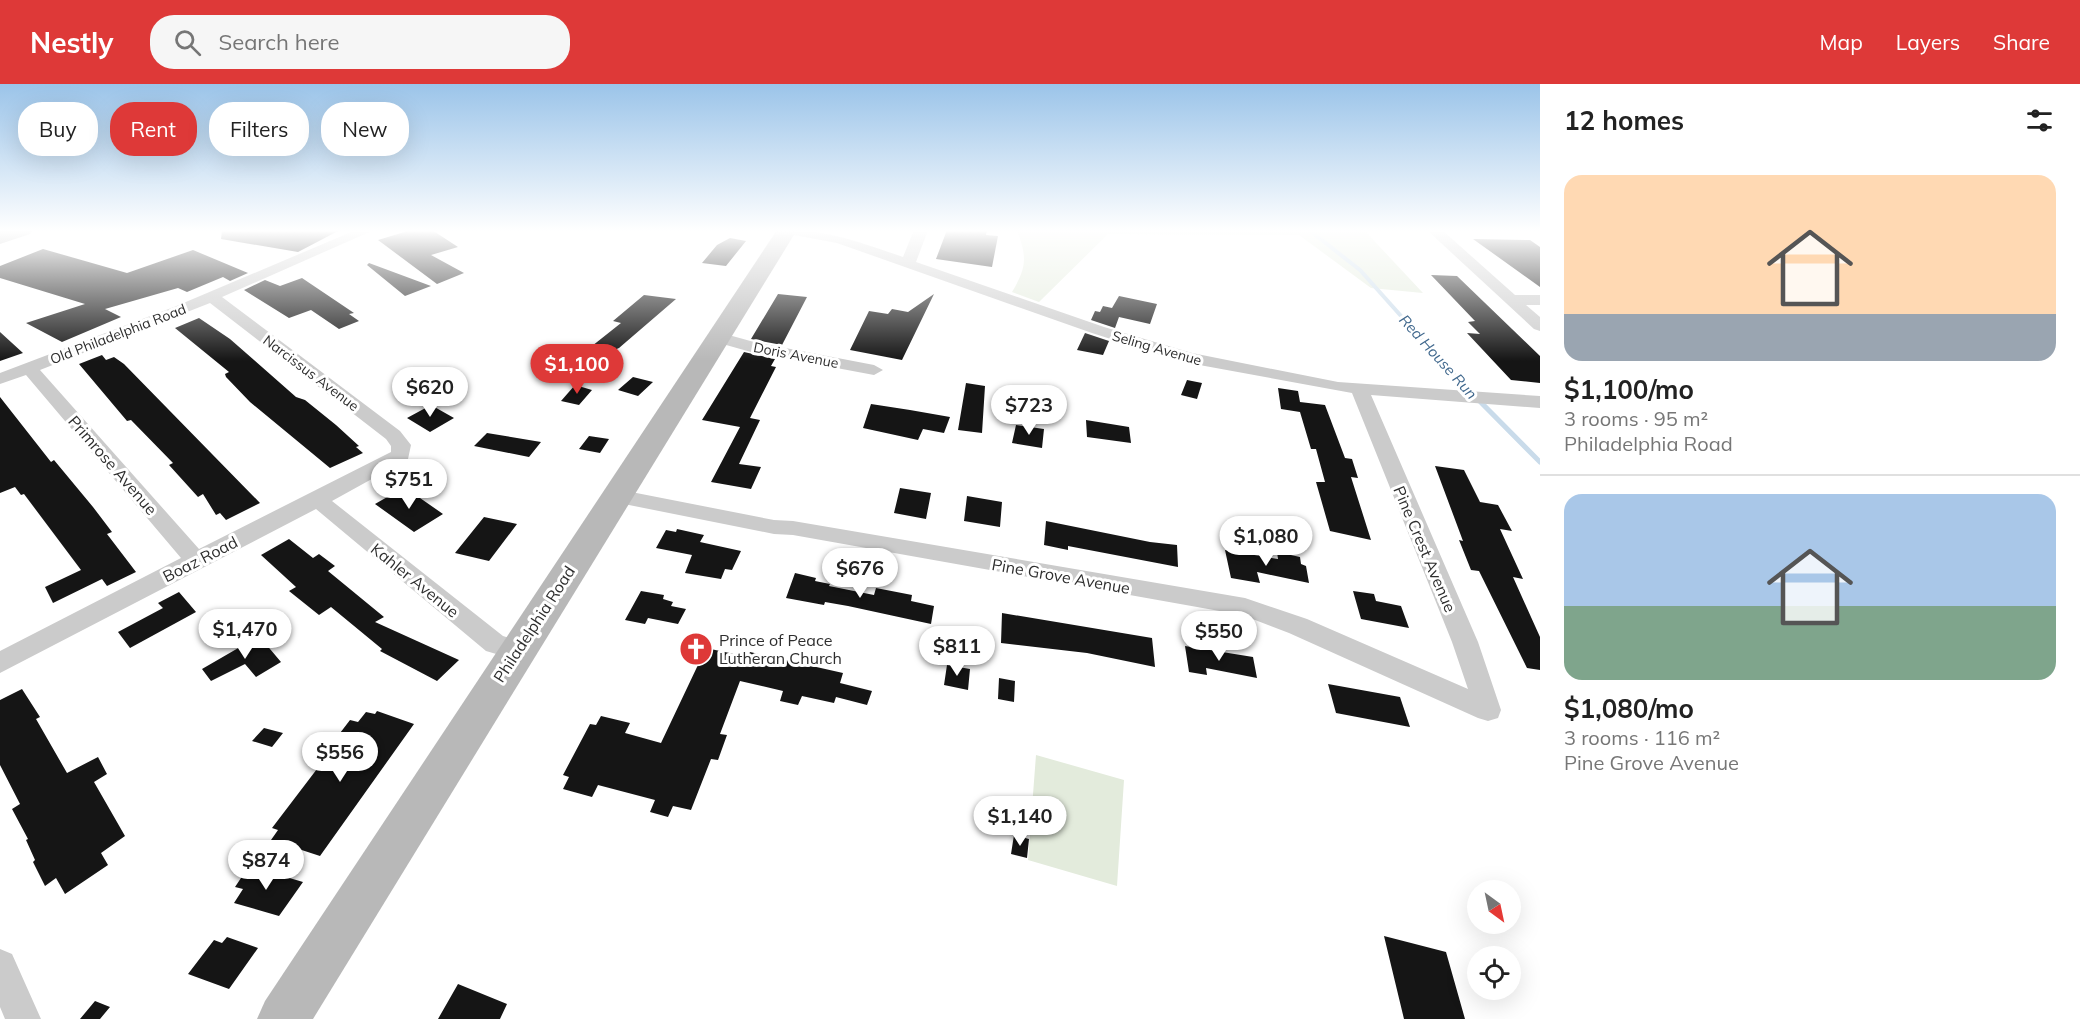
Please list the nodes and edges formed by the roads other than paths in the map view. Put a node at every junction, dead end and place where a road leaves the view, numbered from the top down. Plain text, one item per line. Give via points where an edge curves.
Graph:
1 (266, 274) edge
2 (759, 274) edge
3 (939, 274) edge
4 (1482, 274) edge
5 (212, 297) junction
6 (1511, 300) junction
7 (1540, 300) edge
8 (1540, 326) edge
9 (718, 337) junction
10 (29, 368) junction
11 (874, 370) dead end
12 (0, 379) edge
13 (1359, 389) junction
14 (1540, 402) edge
15 (401, 455) joint
16 (616, 496) junction
17 (318, 500) junction
18 (196, 561) junction
19 (517, 650) junction
20 (0, 663) edge
21 (1488, 710) joint
22 (0, 966) edge
23 (23, 1019) edge
24 (283, 1019) edge

1 - 5 street, Old Philadelphia Road
2 - 9 main road, Philadelphia Road
3 - 13 street, Seling Avenue via 1174,355
4 - 6 street
5 - 10 street, Old Philadelphia Road
5 - 15 street, Narcissus Avenue via 393,435 401,445
6 - 7 street
6 - 8 street
9 - 11 street, Doris Avenue
9 - 16 main road, Philadelphia Road
10 - 12 street, Old Philadelphia Road
10 - 18 street, Primrose Avenue
13 - 14 street, Seling Avenue
13 - 21 street, Pine Crest Avenue via 1466,642
15 - 17 street, Boaz Road
16 - 19 main road, Philadelphia Road
16 - 21 street, Pine Grove Avenue via 774,527 1229,603 1298,626
17 - 18 street, Boaz Road
17 - 19 street, Kahler Avenue via 495,644
18 - 20 street, Boaz Road
19 - 24 main road, Philadelphia Road
22 - 23 street

